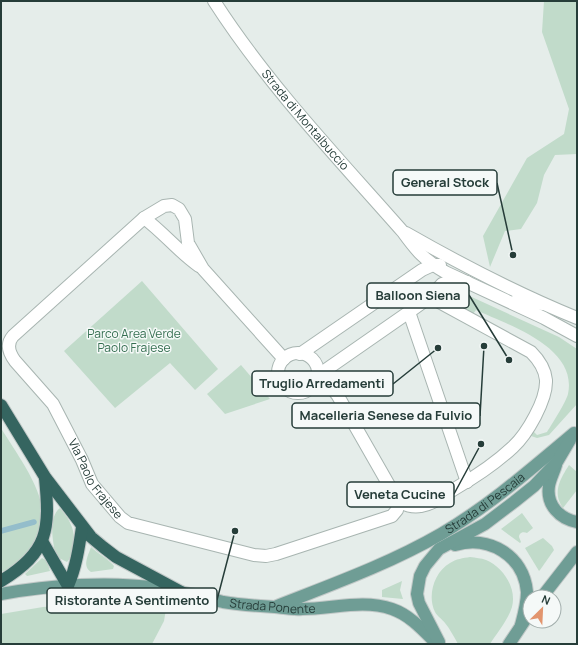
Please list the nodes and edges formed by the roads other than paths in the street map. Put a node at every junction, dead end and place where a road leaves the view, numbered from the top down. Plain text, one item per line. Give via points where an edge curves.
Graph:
1 (214, 1) edge
2 (144, 218) junction
3 (404, 232) junction
4 (415, 249) junction
5 (433, 265) junction
6 (203, 269) junction
7 (411, 278) junction
8 (467, 282) junction
9 (430, 296) junction
10 (544, 304) junction
11 (409, 312) junction
12 (577, 318) edge
13 (577, 336) edge
14 (300, 354) junction
15 (284, 359) junction
16 (317, 376) junction
17 (1, 405) edge
18 (575, 431) edge
19 (557, 462) junction
20 (45, 477) junction
21 (467, 482) junction
22 (398, 501) junction
23 (577, 522) edge
24 (82, 526) junction
25 (42, 541) junction
26 (439, 550) junction
27 (577, 552) edge
28 (388, 562) junction
29 (1, 581) edge
30 (68, 586) junction
31 (548, 589) edge
32 (183, 593) junction
33 (1, 594) edge
34 (274, 607) junction
35 (521, 625) joint
36 (439, 644) edge
37 (509, 644) edge

1 - 3 street, Strada di Montalbuccio via 289,101
2 - 6 street, Via Paolo Frajese via 183,255
2 - 6 street, Via Paolo Frajese via 167,205 179,209 185,219 188,243
2 - 22 street, Via Paolo Frajese via 9,343 12,357 53,404 92,484 117,514 128,523 138,526 266,556 392,516 397,510
3 - 4 street, Strada di Montalbuccio
3 - 10 street, Strada di Montalbuccio via 468,268
4 - 5 street, Strada di Montalbuccio
4 - 7 street via 418,261
5 - 7 street
5 - 8 street, Strada di Montalbuccio
5 - 10 street via 456,270 532,303
6 - 15 street, Via Paolo Frajese
7 - 14 street
8 - 9 street via 442,284
8 - 13 street, Strada di Montalbuccio
9 - 11 street
9 - 21 street via 527,349 539,360 545,373 542,400 526,431 508,452
10 - 12 street, Strada di Montalbuccio
11 - 16 street
11 - 21 street
14 - 15 street
14 - 16 street via 311,359
15 - 16 street via 278,370 278,377 284,388 289,391 295,393 308,390
16 - 22 street via 338,396
17 - 20 highway
18 - 19 main road, Strada di Pescaia
18 - 28 main road, Strada di Pescaia via 469,517
19 - 23 main road via 549,486 550,501 559,514
19 - 26 main road, Strada di Pescaia via 534,486 500,514
20 - 24 highway
20 - 25 highway via 48,511
21 - 22 street via 423,506 407,505
24 - 30 highway via 79,555
24 - 32 highway via 102,547
25 - 29 highway via 27,562
25 - 30 highway
26 - 28 main road, Strada di Pescaia
26 - 35 main road, Strada di Pescaia via 464,542 481,542 497,548 510,557 520,570 525,583 526,601
26 - 36 main road, Strada di Pescaia via 420,576 417,594
27 - 31 main road
28 - 34 main road, Strada di Pescaia
30 - 32 main road, Strada Ponente via 136,586
30 - 33 main road, Strada Ponente
32 - 34 main road, Strada Ponente via 236,604
34 - 36 main road, Strada Ponente via 302,610 355,605 384,607 402,613
35 - 37 main road, Strada di Pescaia

